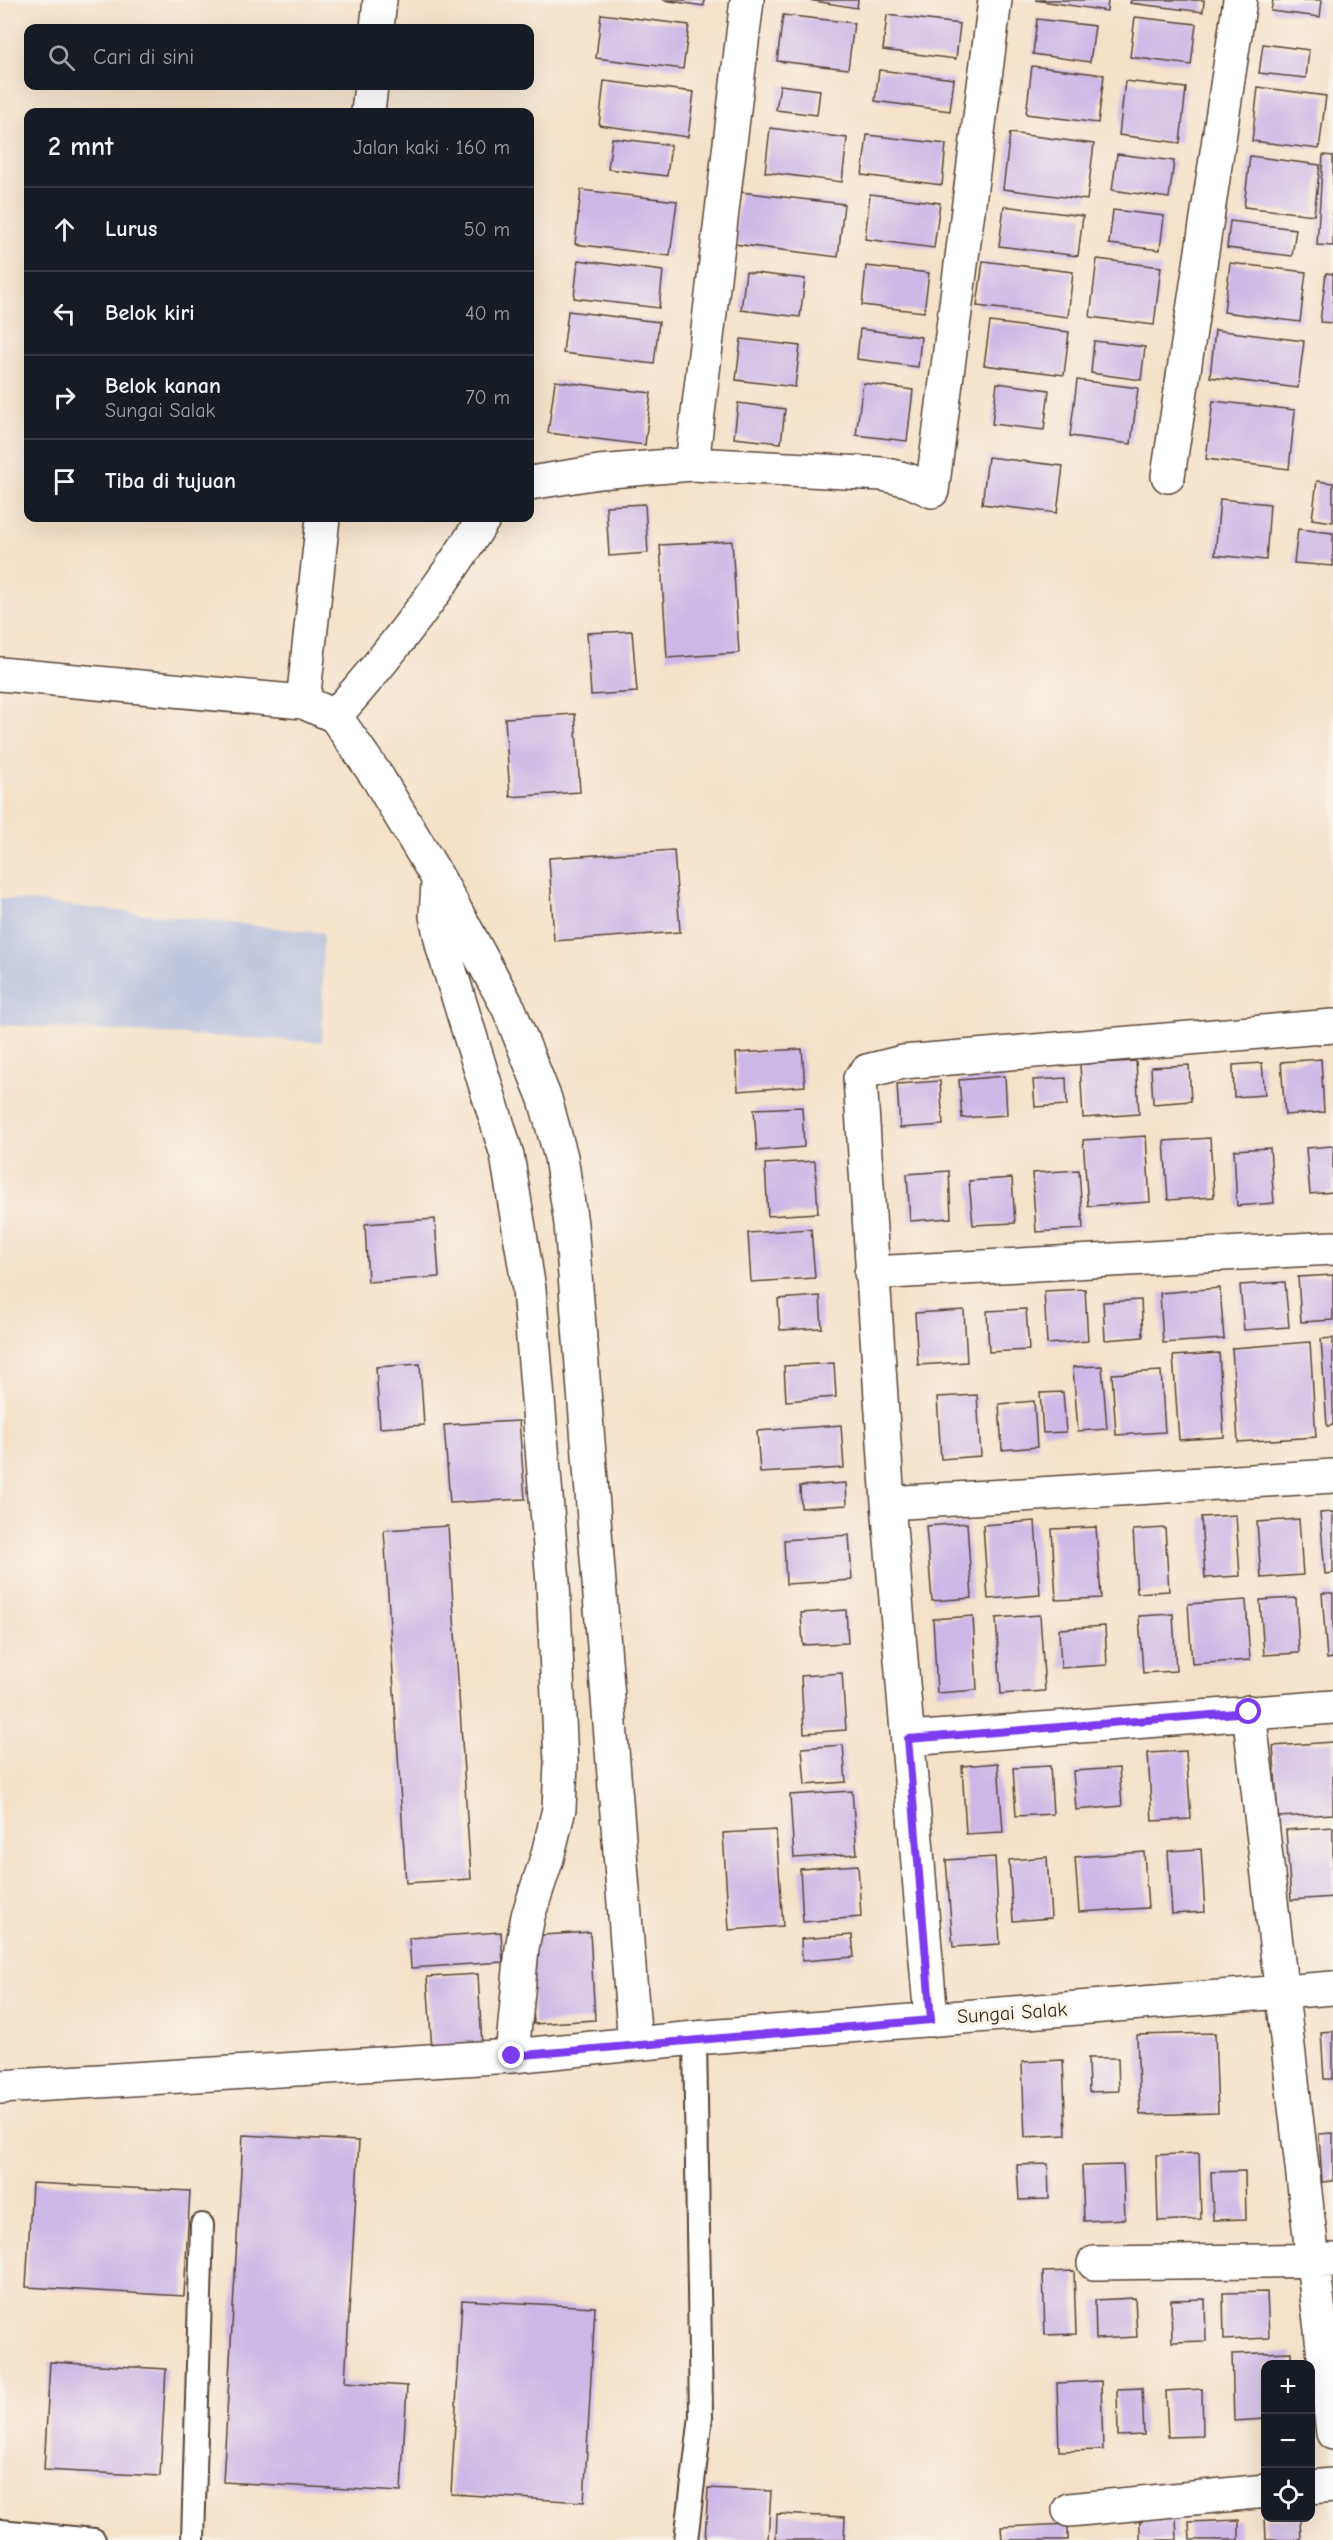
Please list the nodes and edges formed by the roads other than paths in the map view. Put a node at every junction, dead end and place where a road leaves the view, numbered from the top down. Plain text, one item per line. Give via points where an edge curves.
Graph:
1 (380, 0) edge
2 (747, 0) edge
3 (994, 0) edge
4 (1240, 0) edge
5 (377, 24) edge
6 (371, 90) edge
7 (368, 108) edge
8 (692, 464) junction
9 (1168, 476) dead end
10 (534, 482) edge
11 (323, 522) edge
12 (482, 522) edge
13 (0, 674) edge
14 (303, 702) junction
15 (335, 716) junction
16 (439, 880) junction
17 (1333, 1026) edge
18 (1333, 1248) edge
19 (871, 1273) junction
20 (1333, 1476) edge
21 (888, 1503) junction
22 (1333, 1707) edge
23 (1249, 1712) junction
24 (908, 1739) junction
25 (1333, 1988) edge
26 (1283, 1992) junction
27 (931, 2020) junction
28 (694, 2038) junction
29 (635, 2044) junction
30 (512, 2056) junction
31 (0, 2087) edge
32 (202, 2225) dead end
33 (1323, 2261) edge
34 (1094, 2263) dead end
35 (1333, 2433) edge
36 (1333, 2485) edge
37 (1315, 2487) edge
38 (1261, 2491) edge
39 (1070, 2510) dead end
40 (0, 2532) edge
41 (94, 2540) edge
42 (193, 2540) edge
43 (686, 2540) edge

1 - 5 street
2 - 8 street
3 - 8 street via 932,491 883,474
4 - 9 street
6 - 7 street
8 - 10 street
11 - 14 street
12 - 15 street via 444,582 393,651
13 - 14 street
14 - 15 street
15 - 16 street via 378,778
16 - 29 street via 509,1009 545,1099 561,1157 571,1224
16 - 30 street via 436,916 443,948 507,1155 524,1256 553,1583 561,1763 559,1809 528,1916
17 - 19 street via 903,1062 867,1071 859,1084
18 - 19 street
19 - 21 street
20 - 21 street
21 - 24 street
22 - 23 street
23 - 24 street
23 - 26 street
24 - 27 street
25 - 26 street, Sungai Salak
26 - 27 street, Sungai Salak
26 - 33 street
27 - 28 street, Sungai Salak
28 - 29 street, Sungai Salak
28 - 43 lane via 701,2416
29 - 30 street, Sungai Salak
30 - 31 street, Sungai Salak
32 - 42 lane
33 - 34 street
33 - 35 street
36 - 37 street
38 - 39 street
40 - 41 lane

